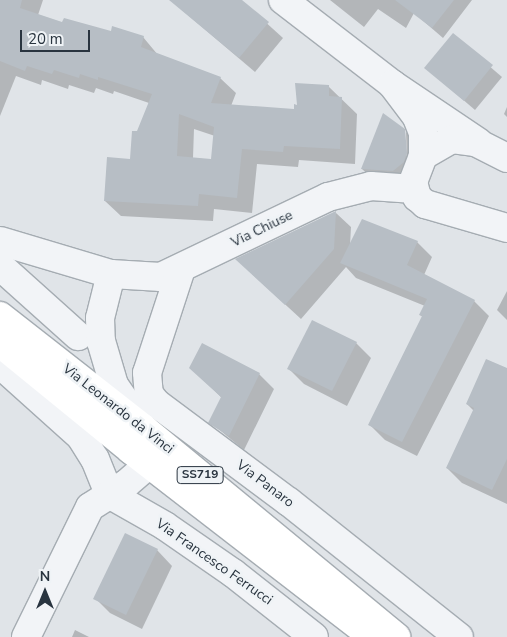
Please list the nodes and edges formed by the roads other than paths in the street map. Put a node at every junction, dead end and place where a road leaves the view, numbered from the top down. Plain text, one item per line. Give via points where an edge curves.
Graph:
1 (283, 0) edge
2 (392, 84) junction
3 (496, 152) edge
4 (423, 156) junction
5 (414, 189) junction
6 (507, 228) edge
7 (0, 241) edge
8 (0, 266) edge
9 (181, 269) junction
10 (112, 274) junction
11 (0, 316) edge
12 (78, 336) dead end
13 (0, 343) edge
14 (0, 364) edge
15 (144, 429) junction
16 (149, 464) junction
17 (109, 494) junction
18 (26, 637) edge
19 (314, 637) edge
20 (373, 637) edge
21 (396, 637) edge
22 (459, 637) edge

1 - 2 street
2 - 3 street
2 - 4 street via 417,117 423,133
3 - 4 street via 452,139
4 - 5 street via 417,166
5 - 6 street via 425,204
5 - 9 street, Via Chiuse via 371,186 328,197
7 - 10 street
8 - 12 street
9 - 10 street, Via Chiuse via 161,277
9 - 22 street, Via Panaro via 147,373 149,394 156,403 289,502
10 - 15 street via 100,318 104,356 114,385
11 - 15 main road, Via Leonardo da Vinci / SS719
13 - 16 main road, Via Leonardo da Vinci / SS719
14 - 17 street via 81,437 92,452
15 - 21 main road, Via Leonardo da Vinci / SS719
16 - 17 street
16 - 20 main road, Via Leonardo da Vinci / SS719
17 - 18 street via 94,503 85,514
17 - 19 street, Via Francesco Ferrucci via 165,526

